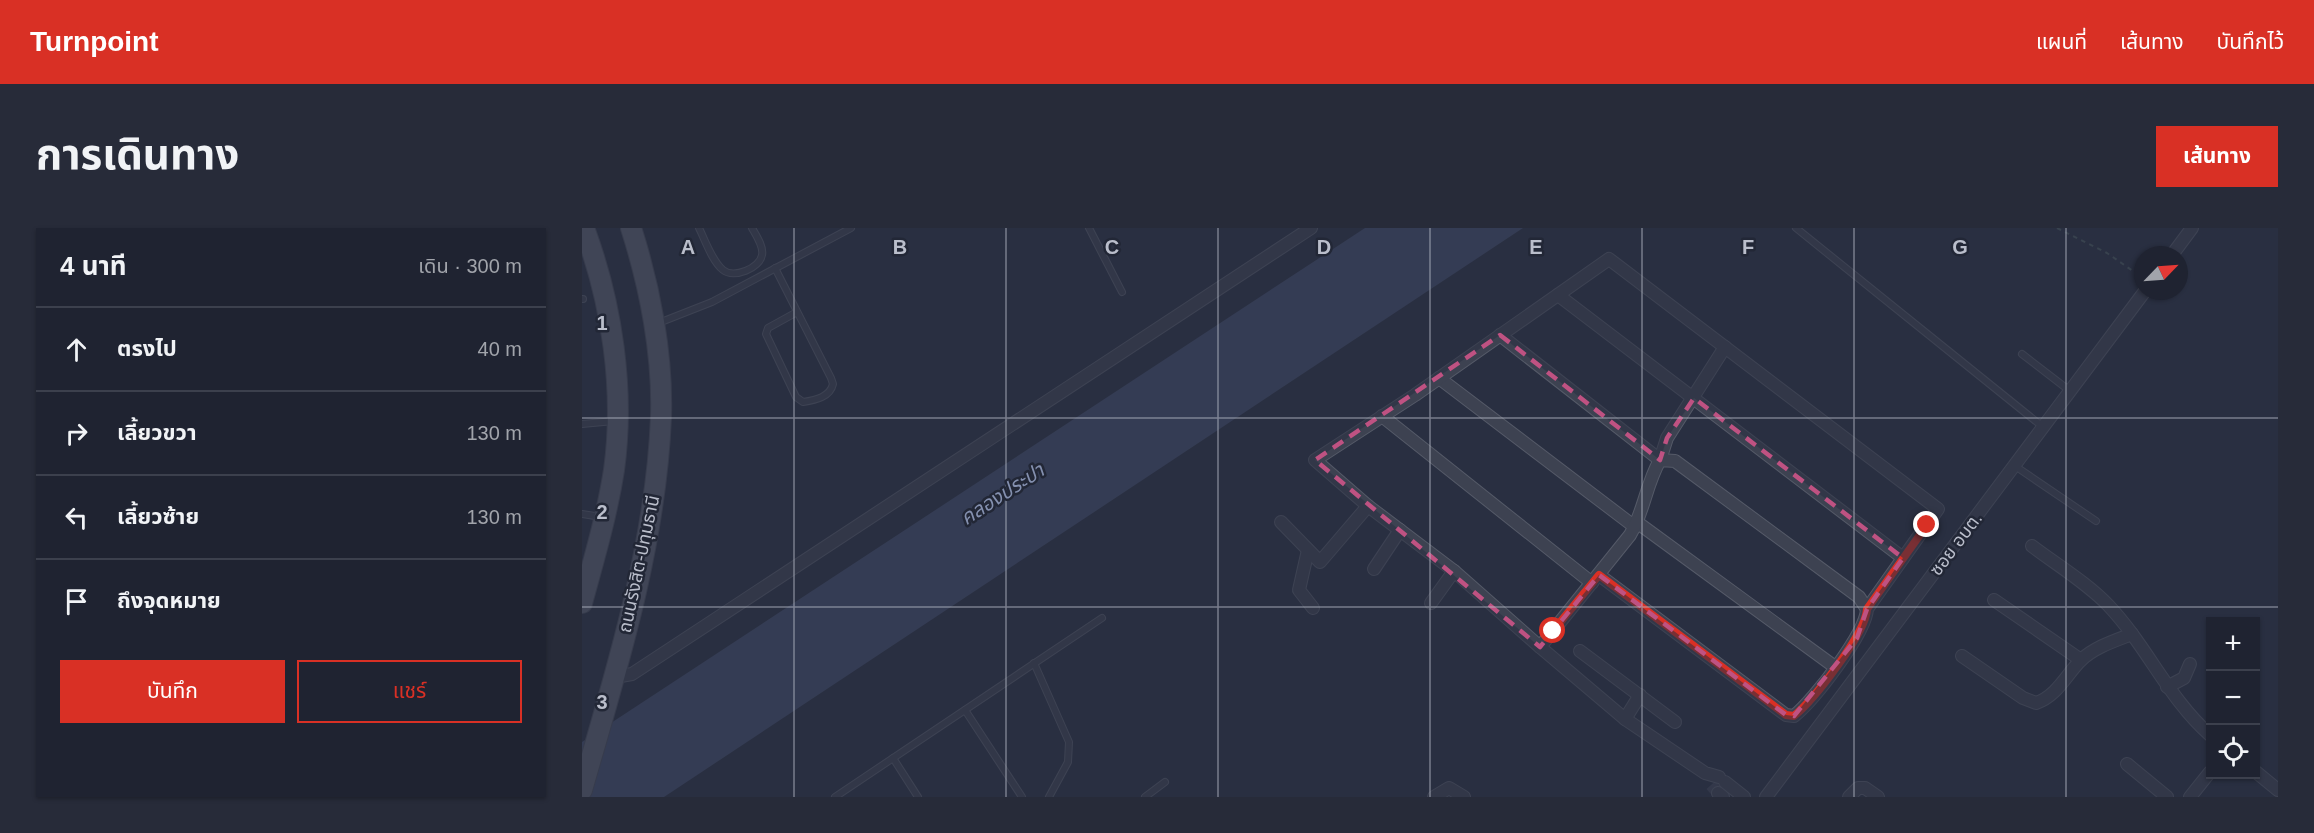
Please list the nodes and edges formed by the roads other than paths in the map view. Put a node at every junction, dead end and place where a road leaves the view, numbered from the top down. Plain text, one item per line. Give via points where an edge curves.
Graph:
1 (584, 228) edge
2 (631, 228) edge
3 (699, 228) edge
4 (752, 228) edge
5 (851, 228) edge
6 (1089, 228) edge
7 (1311, 228) edge
8 (1796, 228) edge
9 (2192, 228) edge
10 (2179, 246) edge
11 (775, 268) junction
12 (1122, 291) dead end
13 (1558, 295) junction
14 (2138, 300) edge
15 (797, 312) junction
16 (653, 325) junction
17 (1500, 335) junction
18 (1725, 347) junction
19 (2022, 354) dead end
20 (1439, 378) junction
21 (2070, 391) junction
22 (1694, 398) junction
23 (1382, 416) junction
24 (618, 420) junction
25 (582, 424) edge
26 (2043, 427) junction
27 (1660, 460) junction
28 (2014, 466) junction
29 (1368, 506) junction
30 (582, 514) edge
31 (604, 518) junction
32 (2096, 521) dead end
33 (1281, 522) dead end
34 (1636, 525) junction
35 (1400, 530) junction
36 (2032, 546) dead end
37 (1308, 550) junction
38 (1904, 558) junction
39 (1374, 569) dead end
40 (1454, 571) junction
41 (1596, 579) junction
42 (1994, 600) dead end
43 (582, 603) edge
44 (1431, 603) dead end
45 (1313, 608) dead end
46 (1867, 609) junction
47 (1102, 618) dead end
48 (2132, 634) junction
49 (1540, 647) junction
50 (1580, 651) dead end
51 (1962, 656) dead end
52 (2081, 660) junction
53 (1034, 663) junction
54 (2190, 664) dead end
55 (1835, 667) junction
56 (615, 677) junction
57 (2167, 687) junction
58 (1640, 695) junction
59 (965, 710) junction
60 (1625, 719) junction
61 (1676, 722) dead end
62 (2206, 730) edge
63 (893, 758) junction
64 (2127, 764) dead end
65 (2260, 775) edge
66 (2206, 778) edge
67 (1164, 782) dead end
68 (1719, 787) edge
69 (582, 790) edge
70 (2278, 790) edge
71 (835, 797) edge
72 (918, 797) edge
73 (1022, 797) edge
74 (1049, 797) edge
75 (1145, 797) edge
76 (1434, 797) edge
77 (1464, 797) edge
78 (1744, 797) edge
79 (1766, 797) edge
80 (1849, 797) edge
81 (1878, 797) edge
82 (2167, 797) edge
83 (2190, 797) edge

1 - 24 main road via 606,301
2 - 16 main road, ถนนรังสิต-ปทุมธานี via 645,275
3 - 4 lane via 717,264 732,274 757,265 762,258 763,251
5 - 11 lane
6 - 12 lane
7 - 56 street via 632,674
8 - 26 lane
9 - 10 street
11 - 15 lane
11 - 16 lane via 712,302
13 - 17 street
13 - 18 street via 1609,259
13 - 22 street
14 - 21 street, ซอย อบต.
15 - 15 lane via 833,384 830,393 803,402 796,397 766,334 768,328
16 - 56 main road, ถนนรังสิต-ปทุมธานี via 661,414 657,468 650,526
17 - 20 street
17 - 27 street
18 - 22 street
18 - 38 street via 1938,509
19 - 21 lane
20 - 23 street
20 - 34 street
21 - 26 street, ซอย อบต.
22 - 27 street via 1667,438
22 - 38 street
23 - 29 street via 1315,460
23 - 41 street
24 - 25 lane
24 - 31 main road
26 - 28 street, ซอย อบต.
27 - 34 street
27 - 46 street via 1675,461 1859,597
28 - 32 lane
28 - 79 street, ซอย อบต.
29 - 35 street
29 - 37 street via 1320,562
30 - 31 lane
31 - 43 main road
33 - 37 street
34 - 41 street
34 - 55 street
35 - 39 street
35 - 40 street
36 - 48 street via 2108,604
37 - 45 street via 1299,590
38 - 46 street
40 - 44 street
40 - 49 street
41 - 49 street
41 - 55 street via 1786,715 1794,716 1802,710
42 - 52 street
46 - 55 street via 1867,620
47 - 53 lane
48 - 52 street via 2103,645
48 - 57 street
49 - 60 street
50 - 58 street
51 - 52 street via 2022,698 2036,703 2053,694
53 - 59 lane
53 - 74 lane via 1069,742 1068,762
54 - 57 street via 2184,678
56 - 69 main road, ถนนรังสิต-ปทุมธานี
57 - 62 street
58 - 60 street
58 - 61 street
59 - 63 lane
59 - 73 lane
60 - 68 street via 1705,773
63 - 71 lane
63 - 72 lane
64 - 82 street
65 - 70 street
66 - 83 street
67 - 75 lane
68 - 78 street
76 - 77 street via 1449,788
80 - 81 street via 1858,788 1865,788

